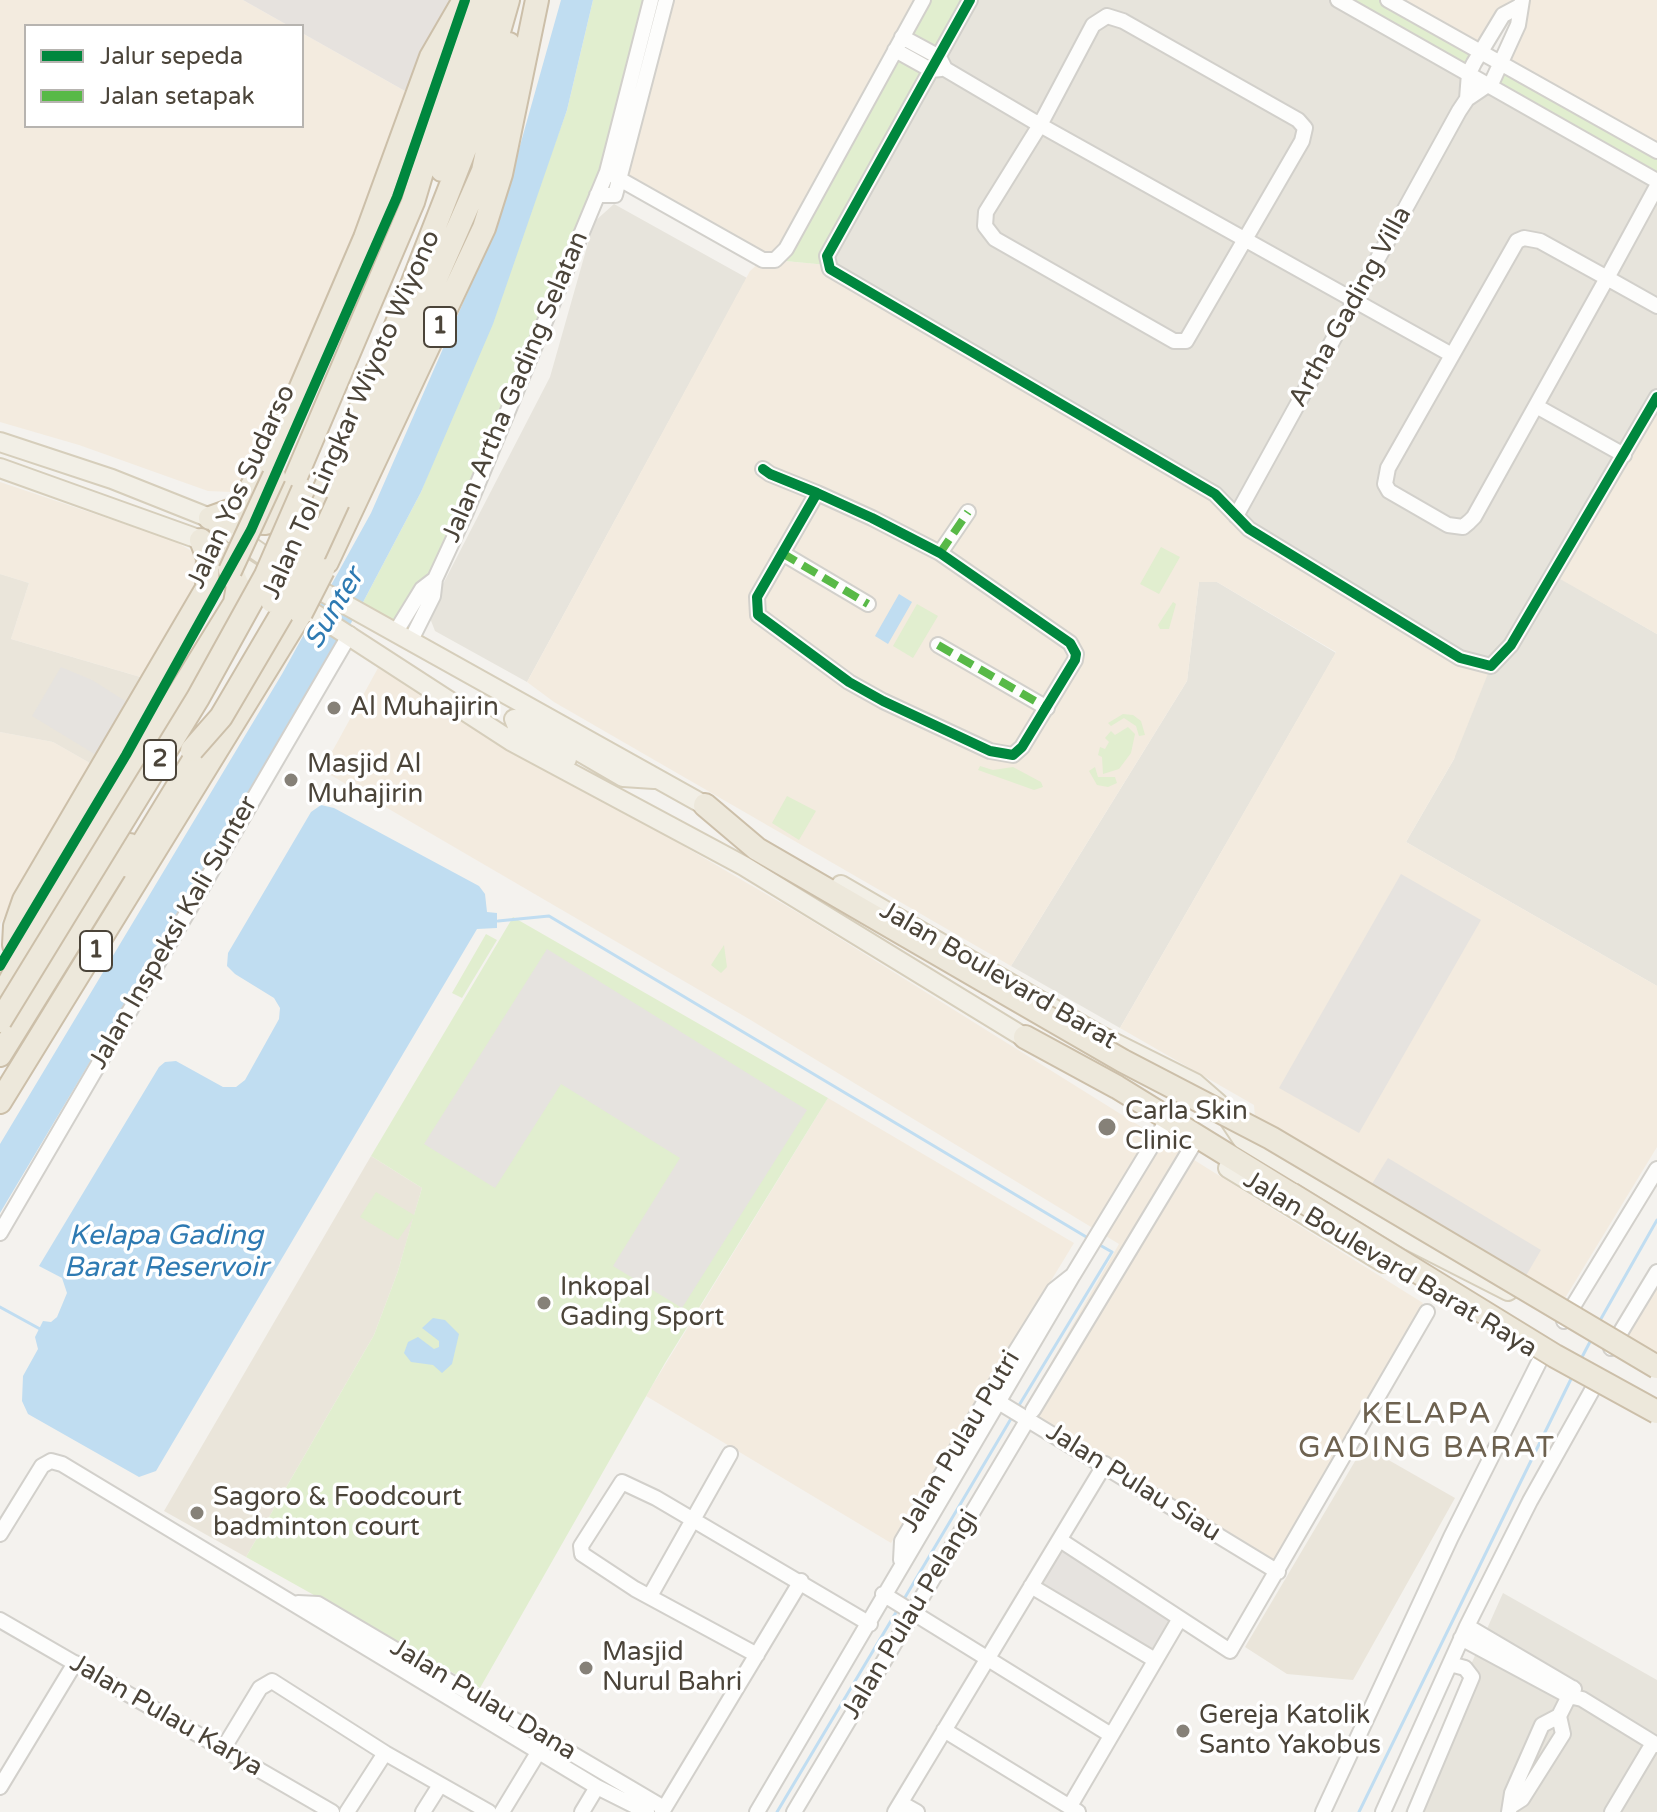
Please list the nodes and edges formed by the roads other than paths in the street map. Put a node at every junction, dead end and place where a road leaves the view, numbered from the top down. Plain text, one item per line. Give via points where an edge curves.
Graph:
1 (465, 0) edge
2 (476, 0) edge
3 (489, 0) edge
4 (508, 0) edge
5 (519, 0) edge
6 (537, 0) edge
7 (651, 0) edge
8 (666, 0) edge
9 (923, 0) edge
10 (970, 0) edge
11 (1338, 0) edge
12 (1388, 0) edge
13 (1520, 3) edge
14 (899, 44) junction
15 (1481, 51) junction
16 (506, 59) junction
17 (1502, 62) junction
18 (938, 65) junction
19 (1469, 73) junction
20 (1491, 84) junction
21 (1467, 99) junction
22 (1040, 125) junction
23 (1657, 151) edge
24 (614, 175) junction
25 (1657, 183) edge
26 (1245, 239) junction
27 (1607, 278) junction
28 (1355, 300) junction
29 (1657, 306) edge
30 (1452, 355) junction
31 (1657, 397) edge
32 (1536, 406) junction
33 (0, 442) edge
34 (1624, 455) junction
35 (0, 468) edge
36 (763, 469) dead end
37 (817, 493) junction
38 (281, 512) junction
39 (968, 512) dead end
40 (1236, 516) junction
41 (213, 520) junction
42 (317, 525) junction
43 (201, 540) junction
44 (224, 553) junction
45 (782, 553) junction
46 (940, 553) junction
47 (299, 579) junction
48 (868, 604) dead end
49 (306, 607) junction
50 (349, 634) junction
51 (403, 638) junction
52 (938, 645) dead end
53 (1047, 708) junction
54 (192, 750) junction
55 (658, 779) junction
56 (705, 805) junction
57 (722, 854) junction
58 (6, 952) edge
59 (0, 1000) edge
60 (0, 1021) edge
61 (1025, 1037) junction
62 (0, 1055) edge
63 (24, 1065) junction
64 (0, 1102) edge
65 (1163, 1127) junction
66 (1193, 1145) junction
67 (1657, 1169) edge
68 (0, 1233) edge
69 (1657, 1272) edge
70 (1476, 1273) junction
71 (1463, 1310) junction
72 (1427, 1312) dead end
73 (1567, 1324) junction
74 (1605, 1346) junction
75 (1548, 1359) junction
76 (1657, 1367) edge
77 (1657, 1374) edge
78 (1592, 1384) junction
79 (996, 1401) junction
80 (1657, 1412) edge
81 (1028, 1415) junction
82 (1657, 1424) edge
83 (730, 1454) dead end
84 (1105, 1464) junction
85 (692, 1520) junction
86 (3, 1521) edge
87 (1060, 1540) junction
88 (1278, 1572) junction
89 (801, 1581) junction
90 (1031, 1586) junction
91 (886, 1595) junction
92 (650, 1596) junction
93 (298, 1603) junction
94 (911, 1610) junction
95 (0, 1620) edge
96 (1179, 1620) junction
97 (870, 1624) junction
98 (1464, 1632) junction
99 (757, 1655) junction
100 (987, 1659) junction
101 (1155, 1660) junction
102 (75, 1663) junction
103 (1450, 1664) junction
104 (1575, 1694) junction
105 (944, 1730) junction
106 (1111, 1735) junction
107 (1655, 1744) edge
108 (223, 1749) junction
109 (539, 1751) junction
110 (385, 1753) junction
111 (440, 1785) junction
112 (0, 1787) edge
113 (597, 1787) junction
114 (898, 1807) edge
115 (1074, 1809) edge
116 (1510, 1809) edge
117 (663, 1810) edge
118 (332, 1812) edge
119 (347, 1812) edge
120 (423, 1812) edge
121 (489, 1812) edge
122 (502, 1812) edge
123 (582, 1812) edge
124 (647, 1812) edge
125 (757, 1812) edge
126 (794, 1812) edge
127 (917, 1812) edge
128 (1323, 1812) edge
129 (1383, 1812) edge
130 (1415, 1812) edge
131 (1612, 1812) edge

1 - 41 highway via 431,57 365,238 274,450 242,502
1 - 58 highway, Jalan Yos Sudarso, bridge via 397,197 230,571
2 - 38 highway via 413,202
3 - 60 highway, Jalan Tol Lingkar Wiyoto Wiyono / 2, bridge via 447,158 266,575 198,698
4 - 54 highway, Jalan Tol Lingkar Wiyoto Wiyono / 2, bridge via 467,144 383,358 284,579
5 - 16 highway
6 - 63 highway, 1, bridge via 501,174 484,228 327,562 301,613
7 - 24 street, Jalan Artha Gading Selatan
8 - 24 street, Jalan Artha Gading Selatan
9 - 14 street
10 - 18 street
11 - 19 street
12 - 15 street
13 - 15 street via 1503,15
13 - 17 street via 1518,25
14 - 18 street
14 - 24 street via 786,249 775,260 763,260
15 - 17 street
15 - 19 street
16 - 42 highway via 433,263 355,450
16 - 54 highway, bridge via 483,171 304,576 221,717
17 - 20 street
17 - 23 street
18 - 22 street
18 - 40 street via 827,256 827,265 1215,494
19 - 20 street
19 - 21 street, Artha Gading Villa
20 - 21 street, Artha Gading Villa
20 - 25 street
21 - 28 street, Artha Gading Villa
22 - 26 street
22 - 26 street via 986,212 983,220 989,233 1174,341 1191,337
22 - 26 street via 1093,25 1107,16 1123,21 1305,128
24 - 51 street, Jalan Artha Gading Selatan via 597,195 466,512 435,579 422,589
25 - 27 street
26 - 28 street
27 - 29 street
27 - 30 street via 1540,241 1524,238 1512,248
27 - 32 street
28 - 30 street
28 - 40 street, Artha Gading Villa
30 - 32 street via 1388,468 1385,484 1394,496 1448,525 1463,527 1474,517
31 - 34 street
32 - 34 street
33 - 41 main road, Jalan Boulevard Barat
34 - 40 street via 1511,645 1491,666 1460,658 1249,529
35 - 43 main road
36 - 37 street
37 - 45 street
37 - 46 street
38 - 41 highway via 266,523
38 - 42 highway via 296,526
39 - 46 street
41 - 47 main road, Jalan Boulevard Barat
42 - 47 highway
43 - 44 main road
43 - 58 highway via 208,558 207,588 24,900
44 - 49 main road
44 - 59 highway via 238,586 235,603 66,876
45 - 48 street
45 - 53 street via 757,597 758,615 849,682 957,737 1008,756 1022,747
46 - 53 street via 1074,648 1075,660
47 - 51 main road, Jalan Boulevard Barat
49 - 50 main road
49 - 63 highway via 287,608 35,1030
50 - 57 main road via 511,741
50 - 68 street, Jalan Inspeksi Kali Sunter
51 - 55 main road, Jalan Boulevard Barat
52 - 53 street
54 - 62 highway, Jalan Tol Lingkar Wiyoto Wiyono / 2
55 - 56 main road, Jalan Boulevard Barat
55 - 57 main road via 623,777 525,720 514,719 518,729 554,752 700,832
56 - 70 main road, Jalan Boulevard Barat via 1099,1035 1195,1083 1218,1103 1242,1139 1410,1241
56 - 76 highway, bridge via 757,849 1123,1061 1271,1138
57 - 61 main road, Jalan Boulevard Barat Raya
61 - 65 main road, Jalan Boulevard Barat Raya
61 - 80 highway, bridge
63 - 64 highway, 1
65 - 66 main road, Jalan Boulevard Barat Raya
65 - 79 street, Jalan Pulau Putri via 1073,1275 1054,1290
66 - 71 main road, Jalan Boulevard Barat Raya
66 - 81 street, Jalan Pulau Pelangi
67 - 73 street
69 - 74 street
70 - 71 main road via 1476,1288
70 - 73 main road, Jalan Boulevard Barat
71 - 75 main road, Jalan Boulevard Barat Raya
72 - 88 street
73 - 74 main road, Jalan Boulevard Barat
74 - 77 main road, Jalan Boulevard Barat
75 - 78 main road, Jalan Boulevard Barat Raya
75 - 128 street via 1451,1537
78 - 82 main road, Jalan Boulevard Barat Raya
78 - 98 street
79 - 81 street, Jalan Pulau Siau
79 - 91 street, Jalan Pulau Putri via 902,1541 901,1564
81 - 84 street, Jalan Pulau Siau
81 - 94 street, Jalan Pulau Pelangi
83 - 85 street
84 - 87 street
84 - 88 street, Jalan Pulau Siau
85 - 89 street
85 - 92 street
85 - 92 street via 626,1481 615,1489 581,1546 582,1554
86 - 93 street, Jalan Pulau Dana via 42,1466 57,1462
87 - 90 street
87 - 96 street
88 - 96 street via 1230,1651
89 - 97 street
89 - 99 street
90 - 100 street
90 - 101 street
91 - 94 street
91 - 97 street, Jalan Pulau Putri
92 - 99 street
93 - 109 street, Jalan Pulau Dana
93 - 117 street, Jalan Pulau Dana via 318,1604
94 - 100 street
94 - 126 street, Jalan Pulau Pelangi
95 - 102 street, Jalan Pulau Karya
96 - 101 street
97 - 125 street, Jalan Pulau Putri
98 - 103 street
98 - 104 street
99 - 117 street
100 - 105 street
100 - 106 street
101 - 106 street
102 - 108 street, Jalan Pulau Karya
102 - 112 street
103 - 129 street
103 - 130 street via 1465,1668 1472,1677
104 - 107 street
104 - 116 street via 1559,1716 1563,1734 1522,1799
105 - 114 street
105 - 115 street
106 - 115 street
107 - 131 street
108 - 110 street via 260,1688 272,1681
108 - 118 street, Jalan Pulau Karya
109 - 113 street, Jalan Pulau Dana
109 - 122 street
110 - 111 street
110 - 119 street
111 - 120 street
111 - 121 street
113 - 123 street
113 - 124 street, Jalan Pulau Dana
114 - 127 street

